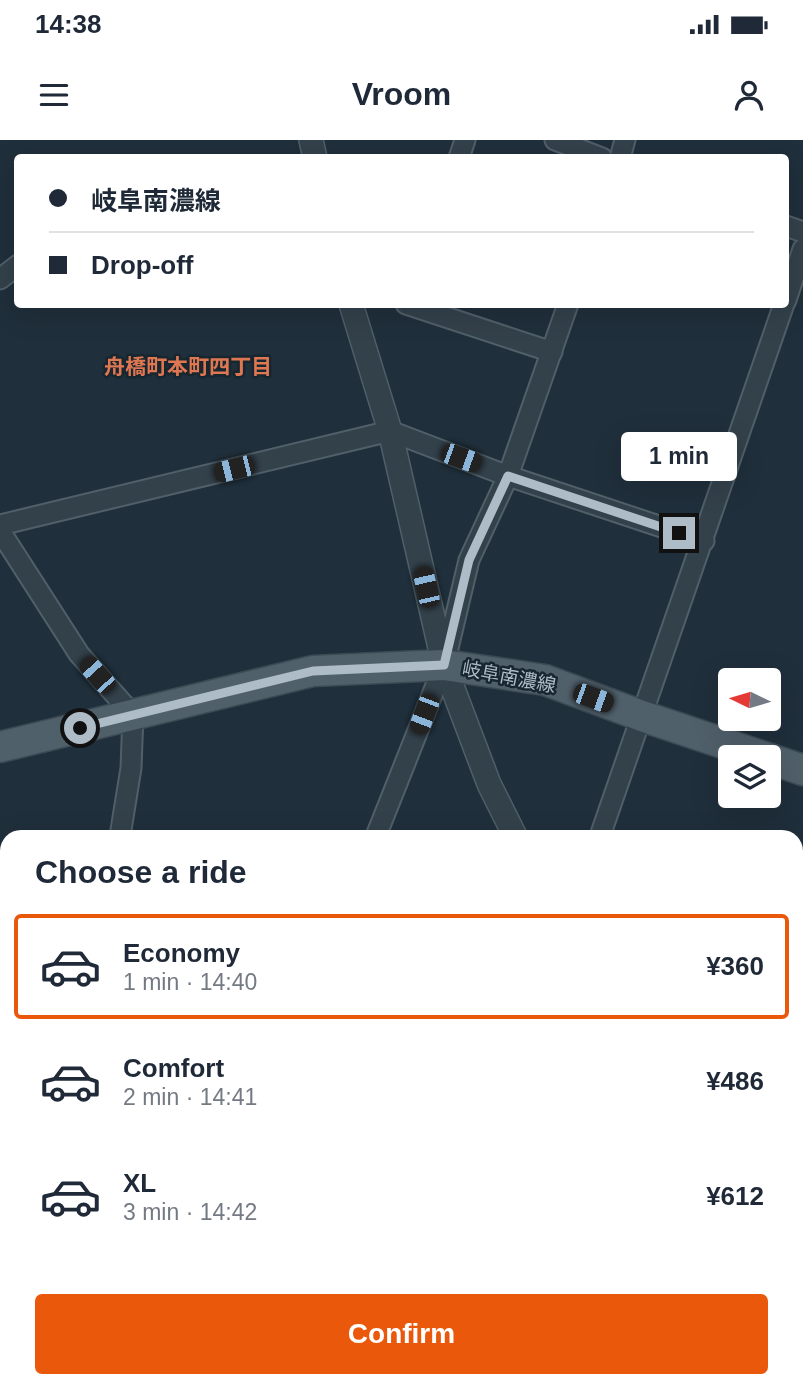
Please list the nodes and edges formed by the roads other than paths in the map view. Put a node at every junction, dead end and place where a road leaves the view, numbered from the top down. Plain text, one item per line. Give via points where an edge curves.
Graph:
1 (555, 140) edge
2 (592, 154) edge
3 (803, 249) edge
4 (14, 268) edge
5 (0, 279) edge
6 (789, 290) edge
7 (352, 308) edge
8 (416, 308) edge
9 (567, 308) edge
10 (783, 308) edge
11 (552, 352) junction
12 (390, 431) junction
13 (508, 476) junction
14 (0, 525) edge
15 (0, 531) edge
16 (704, 541) junction
17 (444, 665) junction
18 (133, 715) junction
19 (642, 716) junction
20 (0, 747) edge
21 (803, 770) edge
22 (121, 830) edge
23 (378, 830) edge
24 (512, 830) edge
25 (602, 830) edge

1 - 2 street
3 - 6 street
4 - 5 street
7 - 12 street
8 - 11 street
9 - 11 street
10 - 16 street
11 - 13 street
12 - 13 street
12 - 14 street
12 - 17 street
13 - 16 street
13 - 17 street via 469,560
15 - 18 street via 79,654
16 - 19 street
17 - 18 main road, 岐阜南濃線 via 313,671
17 - 19 main road, 岐阜南濃線 via 545,680
17 - 23 street
17 - 24 street
18 - 20 main road, 岐阜南濃線
18 - 22 street via 131,768
19 - 21 main road, 岐阜南濃線
19 - 25 street

